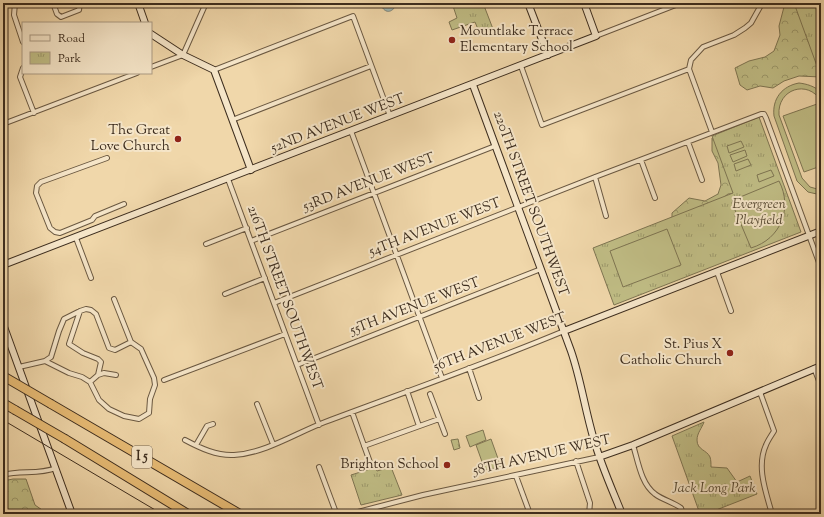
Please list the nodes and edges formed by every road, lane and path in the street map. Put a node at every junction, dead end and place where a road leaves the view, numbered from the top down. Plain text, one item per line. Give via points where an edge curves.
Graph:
1 (15, 3) edge
2 (53, 3) edge
3 (138, 3) edge
4 (206, 3) edge
5 (528, 3) edge
6 (584, 3) edge
7 (681, 3) edge
8 (760, 3) edge
9 (80, 4) edge
10 (145, 22) edge
11 (152, 35) edge
12 (596, 36) junction
13 (22, 39) edge
14 (183, 55) junction
15 (548, 55) junction
16 (371, 66) junction
17 (521, 66) junction
18 (152, 67) edge
19 (688, 69) junction
20 (214, 70) junction
21 (22, 71) edge
22 (134, 74) edge
23 (473, 85) junction
24 (34, 113) junction
25 (390, 116) junction
26 (232, 120) junction
27 (3, 124) edge
28 (351, 131) junction
29 (712, 132) junction
30 (688, 142) junction
31 (495, 146) junction
32 (107, 158) dead end
33 (641, 160) junction
34 (251, 170) junction
35 (595, 177) junction
36 (228, 178) junction
37 (702, 180) dead end
38 (374, 194) junction
39 (655, 198) dead end
40 (124, 204) dead end
41 (519, 207) junction
42 (606, 216) dead end
43 (247, 228) junction
44 (821, 231) edge
45 (809, 236) junction
46 (76, 238) junction
47 (251, 241) junction
48 (206, 244) dead end
49 (396, 256) junction
50 (3, 265) edge
51 (821, 268) edge
52 (541, 269) junction
53 (717, 272) junction
54 (91, 278) dead end
55 (265, 278) junction
56 (225, 294) dead end
57 (114, 299) dead end
58 (274, 303) junction
59 (80, 311) junction
60 (731, 311) dead end
61 (419, 317) junction
62 (3, 324) edge
63 (564, 331) junction
64 (285, 334) junction
65 (131, 342) junction
66 (45, 361) junction
67 (297, 365) junction
68 (821, 366) edge
69 (19, 367) junction
70 (469, 368) junction
71 (814, 368) junction
72 (98, 375) junction
73 (116, 375) dead end
74 (3, 376) edge
75 (442, 378) junction
76 (164, 380) dead end
77 (90, 382) junction
78 (821, 386) edge
79 (407, 392) junction
80 (760, 392) junction
81 (430, 394) dead end
82 (479, 398) dead end
83 (3, 403) edge
84 (257, 404) dead end
85 (352, 412) junction
86 (439, 419) junction
87 (213, 424) dead end
88 (319, 425) junction
89 (419, 426) junction
90 (445, 434) dead end
91 (186, 440) dead end
92 (273, 444) junction
93 (196, 445) junction
94 (364, 446) junction
95 (633, 446) junction
96 (599, 457) junction
97 (576, 461) junction
98 (371, 465) dead end
99 (319, 467) dead end
100 (56, 468) junction
101 (3, 475) edge
102 (516, 476) junction
103 (238, 513) edge
104 (72, 514) edge
105 (188, 514) edge
106 (342, 514) edge
107 (350, 514) edge
108 (530, 514) edge
109 (588, 514) edge
110 (622, 514) edge
111 (683, 514) edge
112 (772, 514) edge

1 - 13 street via 14,15
2 - 9 street via 61,17 79,10
3 - 10 street
4 - 14 street
5 - 15 street
6 - 12 street
7 - 12 street, 52ND AVENUE WEST
8 - 19 street via 751,23 734,35 703,47 691,60
11 - 14 street
12 - 15 street, 52ND AVENUE WEST
14 - 18 street
14 - 20 street
15 - 17 street, 52ND AVENUE WEST
16 - 20 street via 353,16
16 - 25 street
16 - 26 street
17 - 19 street via 542,126
17 - 23 street, 52ND AVENUE WEST
19 - 29 street
20 - 26 street
21 - 24 street via 20,77
22 - 24 street
23 - 25 street, 52ND AVENUE WEST
23 - 31 street, 220TH STREET SOUTHWEST
24 - 27 street
25 - 28 street, 52ND AVENUE WEST
26 - 34 street
28 - 34 street, 52ND AVENUE WEST
28 - 38 street
29 - 30 street, 54TH AVENUE WEST
29 - 45 street, 54TH AVENUE WEST via 764,114
30 - 33 street, 54TH AVENUE WEST
30 - 37 street
31 - 38 street, 53RD AVENUE WEST
31 - 41 street, 220TH STREET SOUTHWEST
32 - 40 street via 41,182 36,193 50,228 60,233
33 - 35 street, 54TH AVENUE WEST
33 - 39 street
34 - 36 street, 52ND AVENUE WEST
35 - 41 street, 54TH AVENUE WEST
35 - 42 street
36 - 43 street, 216TH STREET SOUTHWEST
36 - 46 street, 52ND AVENUE WEST
38 - 47 street, 53RD AVENUE WEST
38 - 49 street
41 - 49 street, 54TH AVENUE WEST
41 - 52 street, 220TH STREET SOUTHWEST
43 - 47 street, 216TH STREET SOUTHWEST
43 - 48 street
44 - 45 street, 56TH AVENUE WEST
45 - 51 street
45 - 53 street, 56TH AVENUE WEST
46 - 50 street, 52ND AVENUE WEST
46 - 54 street
47 - 55 street, 216TH STREET SOUTHWEST
49 - 58 street, 54TH AVENUE WEST
49 - 61 street
52 - 61 street, 55TH AVENUE WEST
52 - 63 street, 220TH STREET SOUTHWEST
53 - 60 street
53 - 63 street, 56TH AVENUE WEST
55 - 56 street
55 - 58 street, 216TH STREET SOUTHWEST
57 - 65 street
58 - 64 street, 216TH STREET SOUTHWEST
59 - 65 street via 86,309 96,314 109,348 115,350
59 - 66 street via 64,319 51,357
59 - 72 street via 69,344 101,362
61 - 67 street, 55TH AVENUE WEST
61 - 75 street
62 - 69 street
63 - 70 street, 56TH AVENUE WEST
63 - 96 street, 220TH STREET SOUTHWEST via 580,380
64 - 67 street, 216TH STREET SOUTHWEST
64 - 76 street
65 - 77 street via 141,349 154,378 155,386 150,399 149,413 139,419 109,409 99,400
66 - 69 street
66 - 77 street
67 - 88 street, 216TH STREET SOUTHWEST
68 - 71 street, 58TH AVENUE WEST
69 - 100 street
70 - 75 street, 56TH AVENUE WEST
70 - 82 street
71 - 78 street
71 - 80 street, 58TH AVENUE WEST
72 - 73 street
72 - 77 street
74 - 103 highway, I 5, bridge
75 - 79 street, 56TH AVENUE WEST
79 - 85 street, 56TH AVENUE WEST
79 - 89 street
80 - 95 street, 58TH AVENUE WEST
80 - 112 street via 774,431 765,446 761,462
81 - 86 street
83 - 105 highway, I 5, bridge
84 - 92 street
85 - 88 street, 56TH AVENUE WEST
85 - 94 street
86 - 89 street
86 - 90 street
87 - 93 street via 208,426
88 - 92 street, 56TH AVENUE WEST
89 - 94 street
91 - 93 street, 56TH AVENUE WEST
92 - 93 street, 56TH AVENUE WEST via 250,453 233,455 211,452
94 - 98 street
95 - 96 street, 58TH AVENUE WEST
95 - 111 street via 648,487 656,495 680,508
96 - 97 street, 58TH AVENUE WEST
96 - 110 street, 220TH STREET SOUTHWEST
97 - 102 street, 58TH AVENUE WEST
97 - 109 street via 590,503
99 - 106 street via 335,510
100 - 101 street via 41,473
100 - 104 street
102 - 107 street, 58TH AVENUE WEST via 423,495
102 - 108 street

